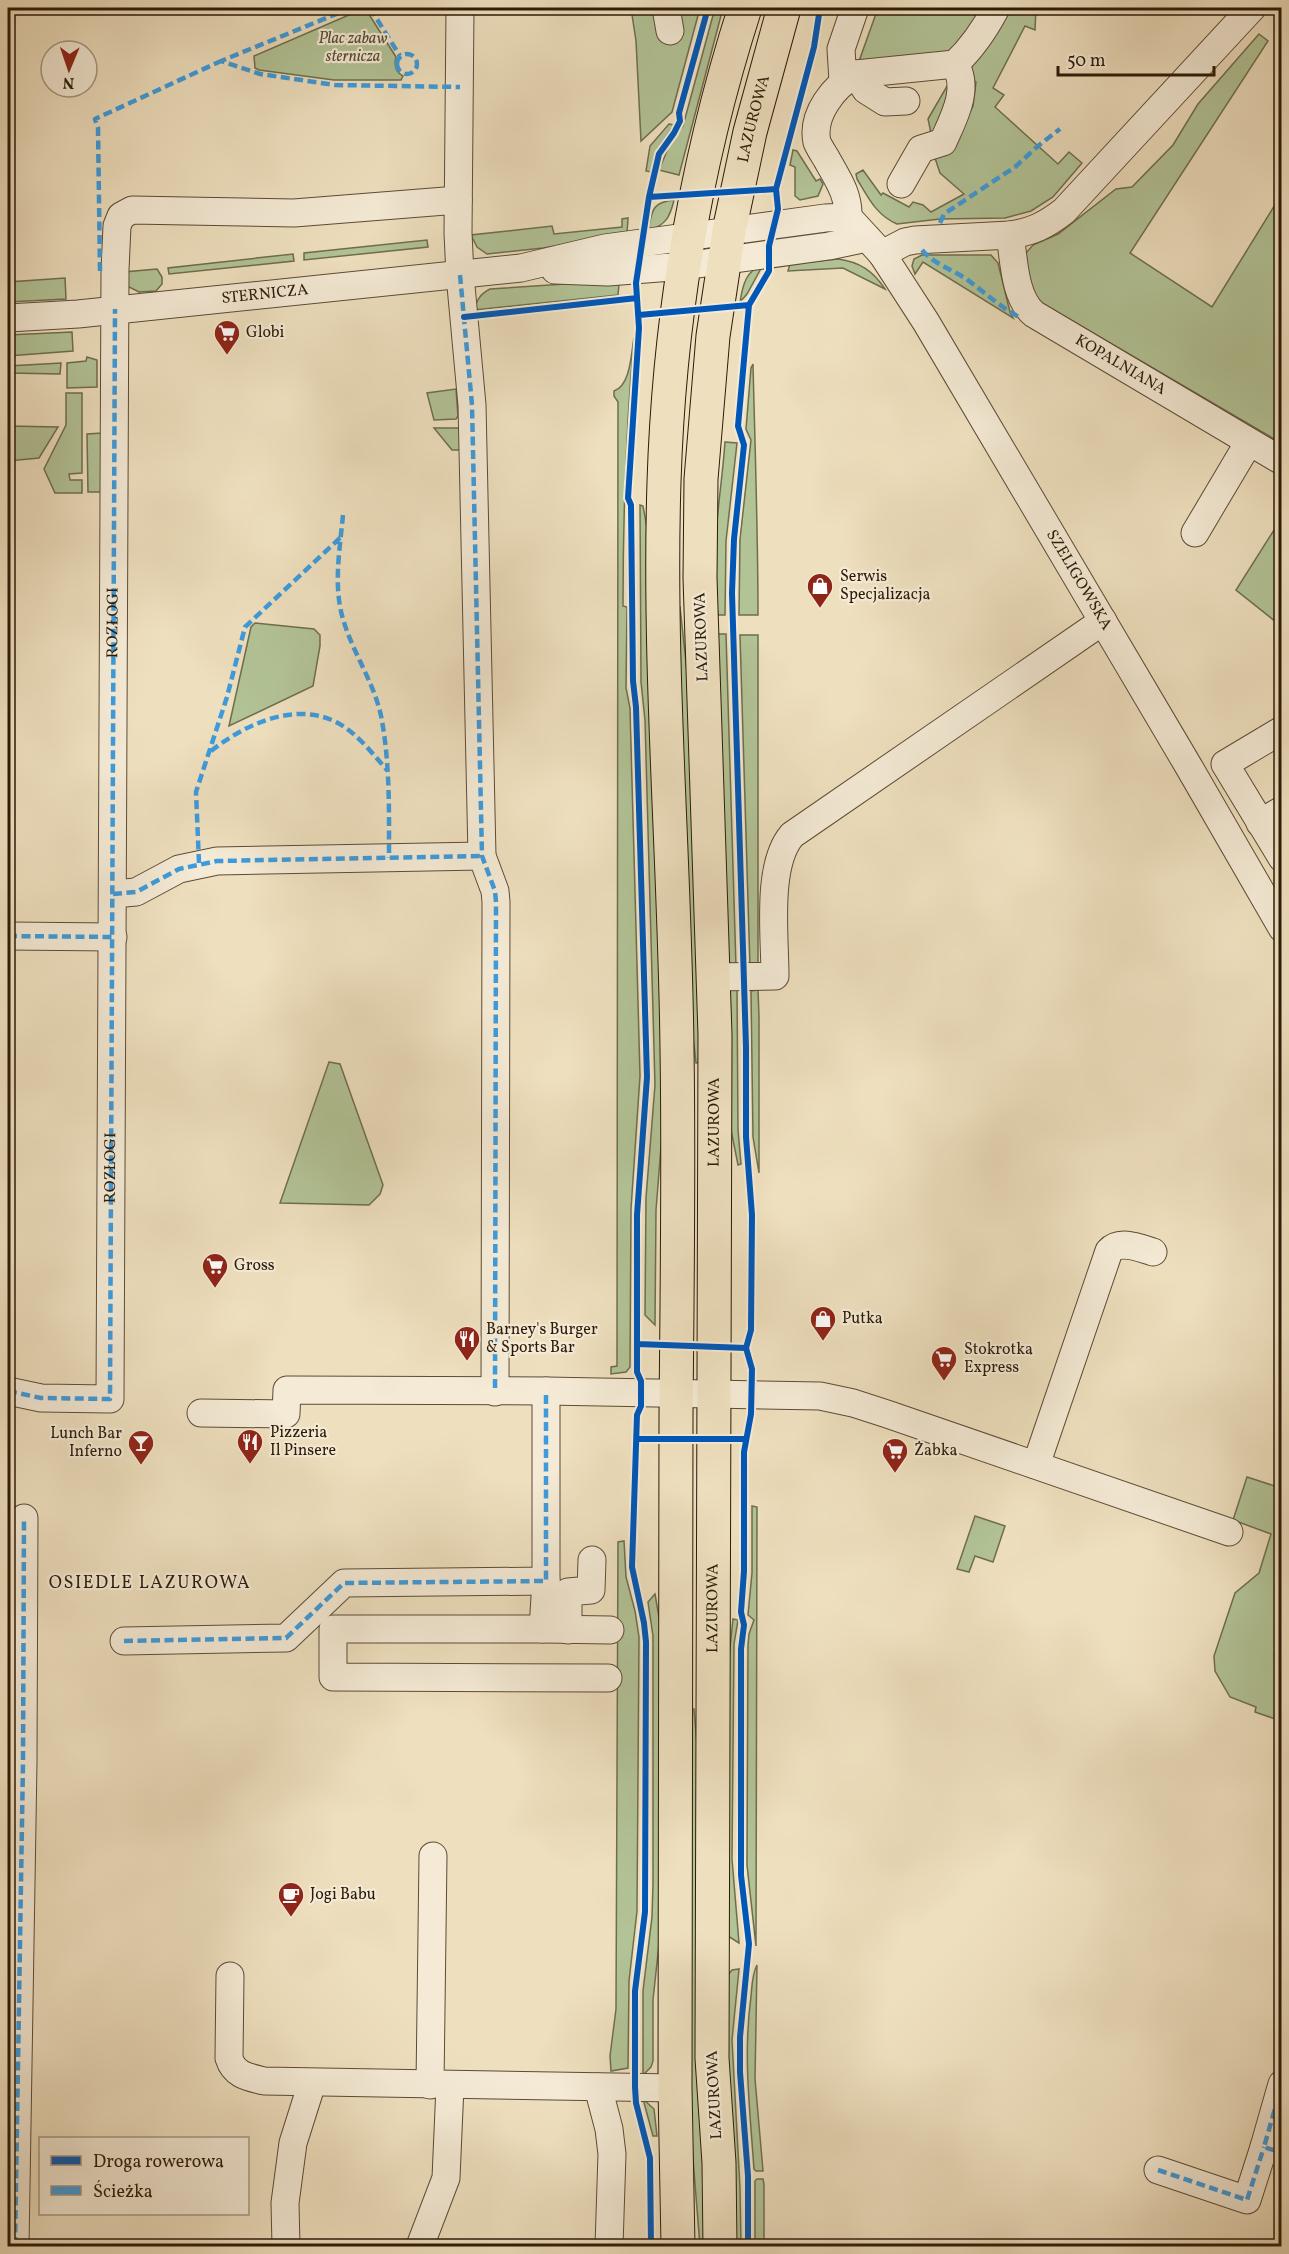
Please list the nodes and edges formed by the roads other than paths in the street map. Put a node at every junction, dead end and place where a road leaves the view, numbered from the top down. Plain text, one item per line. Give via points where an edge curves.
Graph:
1 (460, 8) edge
2 (745, 8) edge
3 (784, 8) edge
4 (855, 8) edge
5 (996, 8) edge
6 (1252, 8) edge
7 (955, 64) junction
8 (849, 77) junction
9 (906, 101) dead end
10 (901, 184) dead end
11 (458, 200) junction
12 (848, 217) junction
13 (1010, 235) junction
14 (727, 245) junction
15 (874, 246) junction
16 (687, 251) junction
17 (459, 275) junction
18 (115, 309) junction
19 (8, 318) edge
20 (1249, 442) junction
21 (1281, 461) edge
22 (1195, 533) dead end
23 (1103, 621) junction
24 (1281, 730) edge
25 (1271, 816) edge
26 (482, 856) junction
27 (1281, 858) edge
28 (113, 894) junction
29 (1281, 928) edge
30 (8, 936) edge
31 (113, 937) junction
32 (713, 978) junction
33 (1153, 1252) dead end
34 (8, 1391) edge
35 (546, 1391) junction
36 (495, 1392) junction
37 (676, 1393) junction
38 (715, 1394) junction
39 (201, 1413) dead end
40 (1036, 1465) junction
41 (24, 1518) dead end
42 (1229, 1532) dead end
43 (592, 1560) dead end
44 (546, 1581) junction
45 (555, 1630) junction
46 (610, 1630) dead end
47 (124, 1641) dead end
48 (608, 1678) dead end
49 (433, 1856) dead end
50 (230, 1976) dead end
51 (312, 2083) junction
52 (440, 2085) junction
53 (1281, 2085) edge
54 (598, 2087) junction
55 (675, 2088) junction
56 (1273, 2150) edge
57 (1158, 2170) dead end
58 (13, 2236) edge
59 (286, 2247) edge
60 (420, 2247) edge
61 (609, 2247) edge
62 (678, 2247) edge
63 (720, 2247) edge

1 - 11 street
2 - 16 main road via 708,144
3 - 14 main road, LAZUROWA via 750,132
4 - 8 street via 841,49 840,66
5 - 7 street via 987,26
6 - 13 street via 1064,211 1045,226
7 - 8 street
7 - 10 street via 962,91 943,141 921,149
8 - 9 street via 885,102
8 - 12 street via 834,90 821,111 817,135 847,196
11 - 17 street
11 - 18 street, ROZŁOGI via 294,213 132,210 121,216 117,226
12 - 14 street via 825,218
12 - 15 street, SZELIGOWSKA
13 - 15 street
13 - 20 street, KOPALNIANA via 1020,288 1034,314
14 - 15 street
14 - 16 street
14 - 32 main road, LAZUROWA via 707,403 700,530
15 - 23 street, SZELIGOWSKA via 926,322
16 - 17 street, STERNICZA via 606,248 521,268
16 - 37 main road via 667,426 663,558 677,1035
17 - 18 street, STERNICZA
17 - 26 street via 472,405
18 - 19 street, STERNICZA
18 - 28 street, ROZŁOGI
20 - 21 street, KOPALNIANA
20 - 22 street
23 - 29 street, SZELIGOWSKA
23 - 32 street via 792,835 777,862 776,975
24 - 25 street via 1225,764
25 - 27 street
26 - 28 street via 217,861 179,869 136,892
26 - 36 street via 496,902
28 - 31 street, ROZŁOGI
30 - 31 street
31 - 34 street, ROZŁOGI via 110,1399 41,1398
32 - 38 main road, LAZUROWA
33 - 40 street via 1128,1245 1109,1251
35 - 36 street
35 - 37 street
35 - 44 street
36 - 39 street via 287,1390 286,1414
37 - 38 street
37 - 55 main road
38 - 40 street via 820,1396
38 - 63 main road, LAZUROWA via 712,2058
40 - 42 street
41 - 58 street
43 - 45 street via 591,1590 568,1592
44 - 45 street
44 - 47 street via 344,1583 286,1638
45 - 46 street
45 - 48 street via 333,1629 333,1677
49 - 52 street
50 - 51 street via 231,2067 239,2074 264,2081
51 - 52 street
51 - 59 street via 293,2143 285,2203
52 - 54 street
52 - 60 street via 446,2178
53 - 56 street
54 - 55 street
54 - 61 street via 612,2154
55 - 62 main road
56 - 57 street via 1247,2200

